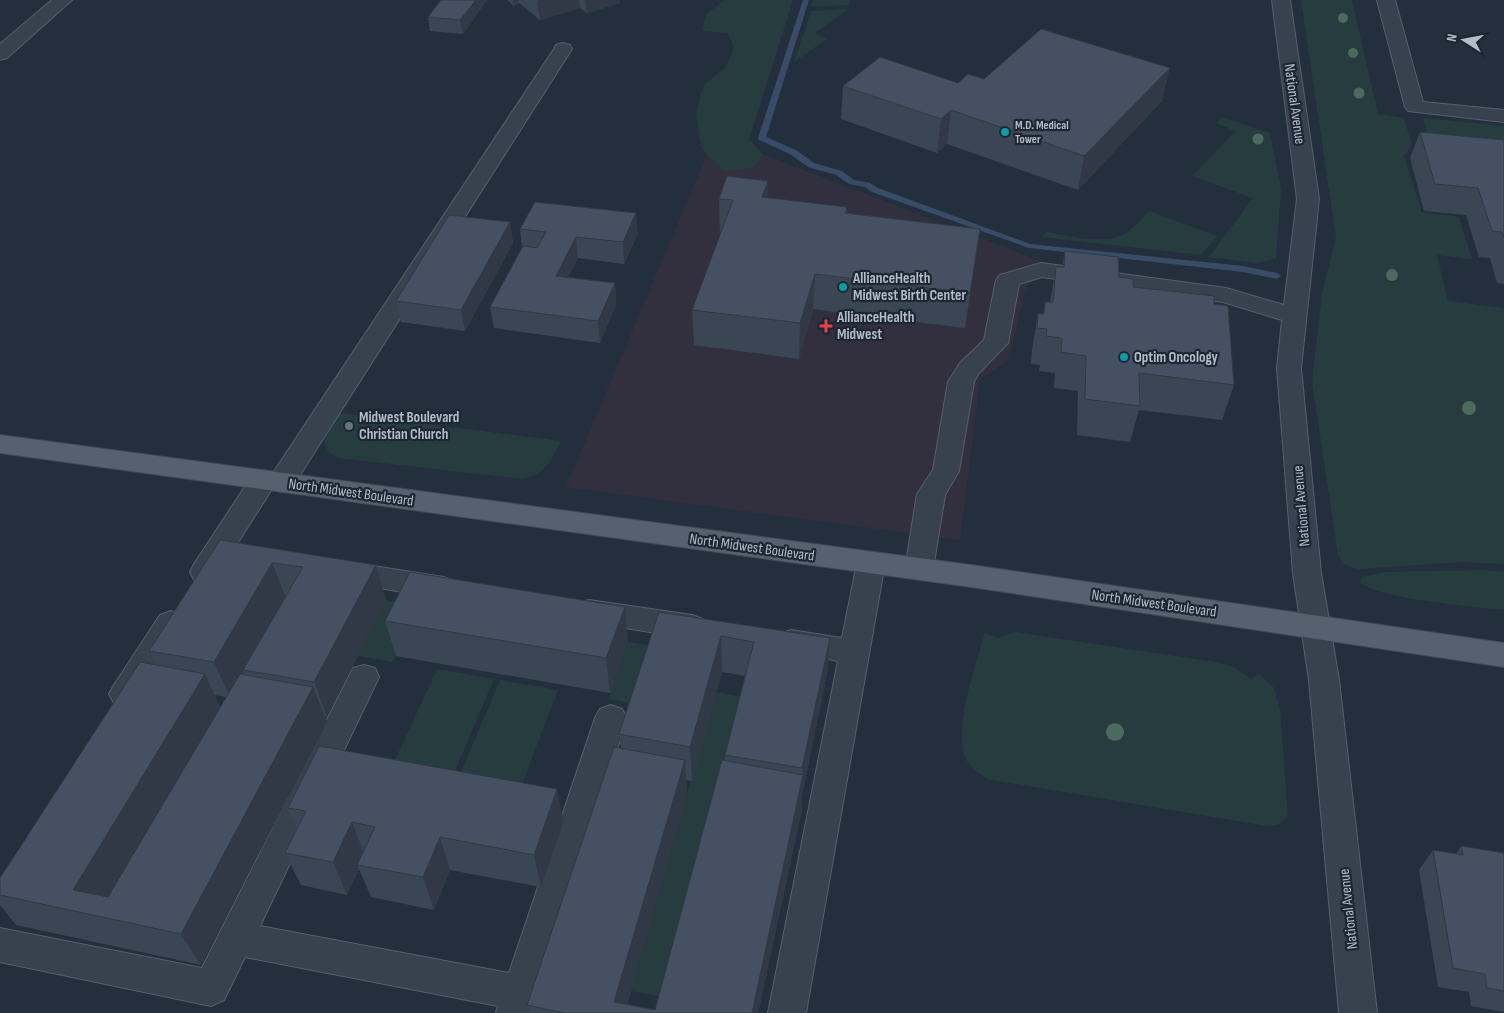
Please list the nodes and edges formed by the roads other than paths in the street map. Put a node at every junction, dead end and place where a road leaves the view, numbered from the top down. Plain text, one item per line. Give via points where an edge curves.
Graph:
1 (63, 0) edge
2 (1281, 0) edge
3 (1386, 0) edge
4 (563, 49) dead end
5 (0, 54) edge
6 (1504, 116) edge
7 (1294, 316) junction
8 (0, 444) edge
9 (272, 481) junction
10 (871, 563) junction
11 (315, 568) edge
12 (919, 570) junction
13 (472, 592) edge
14 (560, 606) edge
15 (1316, 626) junction
16 (717, 630) edge
17 (766, 638) edge
18 (855, 652) junction
19 (1504, 655) edge
20 (364, 677) dead end
21 (611, 718) dead end
22 (108, 722) edge
23 (236, 938) junction
24 (0, 945) edge
25 (518, 1003) edge
26 (787, 1013) edge
27 (1358, 1013) edge

1 - 5 street
2 - 7 street, National Avenue via 1308,199
3 - 6 street via 1415,106
4 - 9 street
7 - 12 street via 1226,295 1041,270 1008,280 996,343 969,369 961,382 946,471 931,494
7 - 15 street, National Avenue via 1289,368 1307,573
8 - 9 main road, North Midwest Boulevard
9 - 10 main road, North Midwest Boulevard
9 - 22 street via 231,555 188,597
10 - 12 main road, North Midwest Boulevard
10 - 18 street
11 - 13 street
12 - 15 main road, North Midwest Boulevard
14 - 16 street
15 - 19 main road, North Midwest Boulevard
15 - 27 street, National Avenue
17 - 18 street
18 - 26 street
20 - 23 street
21 - 25 street
23 - 24 street via 211,988
23 - 25 street

